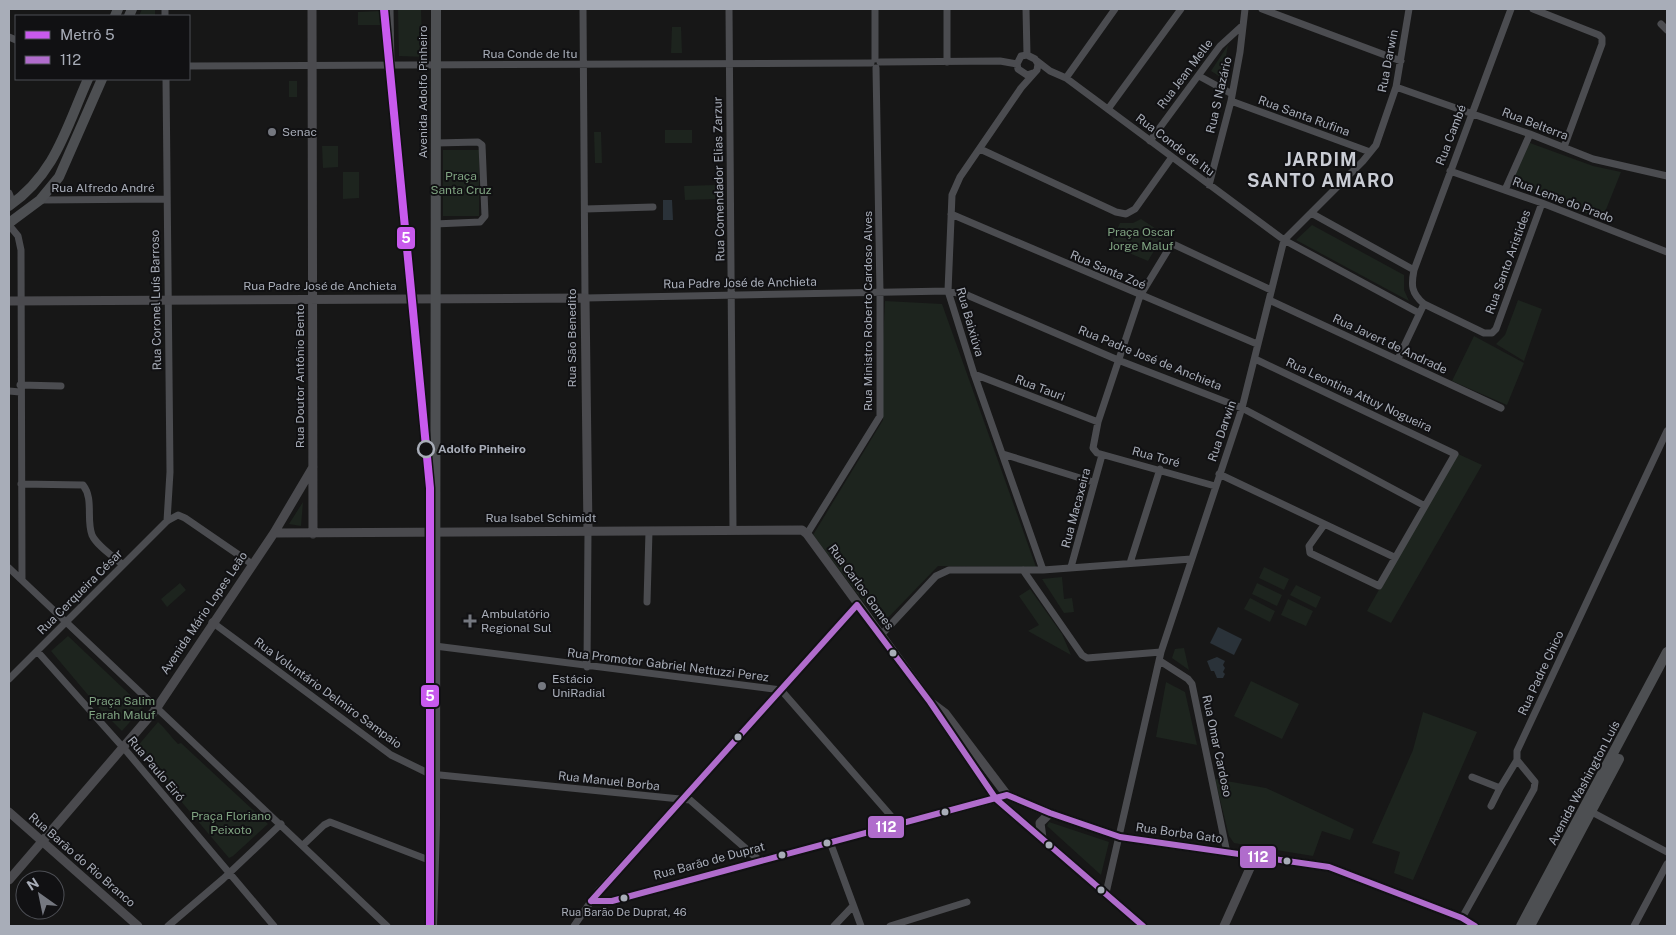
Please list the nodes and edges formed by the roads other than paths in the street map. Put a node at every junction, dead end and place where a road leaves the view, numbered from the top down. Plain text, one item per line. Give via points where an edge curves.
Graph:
1 (312, 9) edge
2 (390, 9) edge
3 (436, 9) edge
4 (583, 9) edge
5 (729, 9) edge
6 (875, 9) edge
7 (947, 9) edge
8 (1026, 9) edge
9 (1115, 9) edge
10 (1181, 9) edge
11 (1245, 9) edge
12 (1262, 9) edge
13 (1410, 9) edge
14 (1511, 9) edge
15 (1533, 9) edge
16 (1243, 25) junction
17 (1027, 55) junction
18 (1401, 61) junction
19 (947, 62) junction
20 (1037, 62) junction
21 (876, 63) junction
22 (729, 64) junction
23 (1017, 64) junction
24 (584, 65) junction
25 (190, 66) edge
26 (312, 66) junction
27 (391, 66) junction
28 (436, 66) junction
29 (1050, 71) junction
30 (1021, 72) junction
31 (1034, 73) junction
32 (1199, 76) junction
33 (1066, 78) junction
34 (88, 80) edge
35 (102, 80) edge
36 (166, 80) edge
37 (1396, 87) junction
38 (1021, 88) junction
39 (1231, 98) junction
40 (1108, 109) junction
41 (1472, 113) junction
42 (1530, 134) junction
43 (1150, 140) junction
44 (436, 143) junction
45 (1564, 147) junction
46 (980, 149) junction
47 (1370, 152) junction
48 (1172, 157) junction
49 (1450, 172) junction
50 (1667, 176) edge
51 (1209, 184) junction
52 (1505, 190) junction
53 (166, 199) junction
54 (40, 200) junction
55 (10, 201) edge
56 (1542, 203) junction
57 (653, 208) dead end
58 (585, 209) junction
59 (1311, 213) junction
60 (951, 214) junction
61 (9, 224) edge
62 (435, 224) junction
63 (1284, 240) junction
64 (1667, 252) edge
65 (1414, 270) junction
66 (1271, 290) junction
67 (948, 291) junction
68 (880, 293) junction
69 (733, 296) junction
70 (1140, 296) junction
71 (435, 298) junction
72 (585, 298) junction
73 (167, 299) junction
74 (313, 299) junction
75 (1269, 300) junction
76 (9, 301) edge
77 (21, 301) junction
78 (1424, 304) junction
79 (1419, 313) junction
80 (1257, 344) junction
81 (1255, 359) junction
82 (1398, 359) junction
83 (1118, 360) junction
84 (974, 374) junction
85 (61, 386) dead end
86 (20, 388) junction
87 (9, 392) edge
88 (1242, 408) junction
89 (1501, 408) dead end
90 (1098, 422) junction
91 (1667, 431) edge
92 (1003, 454) junction
93 (1102, 455) junction
94 (313, 467) junction
95 (1160, 469) junction
96 (1219, 474) junction
97 (1093, 482) junction
98 (21, 484) junction
99 (1215, 486) junction
100 (1425, 506) junction
101 (167, 521) junction
102 (1324, 525) junction
103 (733, 529) junction
104 (649, 530) junction
105 (436, 531) junction
106 (588, 531) junction
107 (274, 533) junction
108 (313, 534) junction
109 (808, 534) junction
110 (1394, 557) junction
111 (1191, 559) junction
112 (1130, 563) junction
113 (252, 564) junction
114 (123, 566) junction
115 (1071, 567) junction
116 (9, 568) edge
117 (1024, 570) junction
118 (1043, 570) junction
119 (22, 580) junction
120 (647, 602) dead end
121 (858, 605) junction
122 (212, 622) junction
123 (65, 623) junction
124 (881, 635) junction
125 (435, 646) junction
126 (37, 651) junction
127 (1162, 652) junction
128 (1667, 652) edge
129 (1160, 661) junction
130 (587, 666) junction
131 (1667, 666) edge
132 (9, 679) edge
133 (781, 690) junction
134 (930, 702) junction
135 (156, 709) junction
136 (123, 747) junction
137 (1517, 760) junction
138 (435, 775) junction
139 (1472, 777) dead end
140 (1500, 788) junction
141 (1007, 795) junction
142 (681, 799) junction
143 (996, 799) junction
144 (1491, 806) dead end
145 (1589, 810) junction
146 (9, 812) edge
147 (1050, 813) junction
148 (281, 824) junction
149 (898, 824) junction
150 (1120, 837) junction
151 (1042, 838) junction
152 (42, 842) junction
153 (830, 842) junction
154 (304, 845) junction
155 (1667, 852) edge
156 (1227, 853) junction
157 (1256, 856) junction
158 (759, 860) junction
159 (434, 862) junction
160 (1667, 864) edge
161 (229, 872) junction
162 (9, 880) edge
163 (1106, 893) junction
164 (591, 901) junction
165 (967, 902) dead end
166 (853, 906) junction
167 (1462, 918) junction
168 (138, 926) edge
169 (168, 926) edge
170 (274, 926) edge
171 (387, 926) edge
172 (432, 926) edge
173 (574, 926) edge
174 (834, 926) edge
175 (861, 926) edge
176 (890, 926) edge
177 (1143, 926) edge
178 (1224, 926) edge
179 (1475, 926) edge
180 (1521, 926) edge
181 (1530, 926) edge
182 (1634, 926) edge

1 - 26 street, Rua Doutor Antônio Bento
2 - 27 street
3 - 28 main road, Avenida Adolfo Pinheiro
4 - 24 street, Rua São Benedito
5 - 22 street, Rua Comendador Elias Zarzur
6 - 21 street, Rua Ministro Roberto Cardoso Alves
7 - 19 street
8 - 17 street
9 - 33 street
10 - 40 street
11 - 16 street, Rua S Nazário
12 - 18 street
13 - 18 street, Rua Darwin
14 - 41 street, Rua Cambé
15 - 45 street via 1599,34 1602,38
16 - 32 street, Rua Jean Melle via 1224,41
16 - 39 street, Rua S Nazário
17 - 20 street
17 - 23 street via 1021,56
18 - 37 street, Rua Darwin
19 - 21 street, Rua Conde de Itu
19 - 23 street, Rua Conde de Itu via 1000,61
20 - 29 street, Rua Conde de Itu
20 - 31 street
21 - 22 street, Rua Conde de Itu
21 - 68 street, Rua Ministro Roberto Cardoso Alves
22 - 24 street, Rua Conde de Itu
22 - 69 street, Rua Comendador Elias Zarzur
23 - 30 street
24 - 28 street, Rua Conde de Itu
24 - 58 street, Rua São Benedito
25 - 26 street, Rua Conde de Itu
26 - 27 street, Rua Conde de Itu
26 - 74 street, Rua Doutor Antônio Bento
27 - 28 street, Rua Conde de Itu
28 - 44 main road, Avenida Adolfo Pinheiro
29 - 31 street, Rua Conde de Itu
29 - 33 street, Rua Conde de Itu
30 - 31 street via 1027,75
30 - 38 street
31 - 38 street, Rua Baixiúva
32 - 39 street, Rua Santa Rufina
32 - 43 street, Rua Jean Melle
33 - 40 street, Rua Conde de Itu
34 - 55 main road via 53,160 39,179
35 - 54 main road via 67,163
36 - 53 street, Rua Coronel Luís Barroso
37 - 41 street, Rua Belterra
37 - 47 street, Rua Darwin via 1382,133
38 - 46 street, Rua Baixiúva
39 - 47 street, Rua Santa Rufina
39 - 51 street, Rua S Nazário
40 - 43 street, Rua Conde de Itu
41 - 42 street, Rua Belterra
41 - 49 street, Rua Cambé
42 - 45 street, Rua Belterra
42 - 52 street
43 - 48 street, Rua Conde de Itu
44 - 62 main road, Avenida Adolfo Pinheiro
44 - 62 street via 478,142 482,145 485,216 480,222
45 - 50 street, Rua Belterra via 1593,159
46 - 48 street via 1126,214 1135,209
46 - 60 street, Rua Baixiúva via 960,177 952,195
47 - 59 street, Rua Darwin
48 - 51 street, Rua Conde de Itu
49 - 52 street, Rua Leme do Prado
49 - 65 street, Rua Cambé
51 - 63 street, Rua Conde de Itu
52 - 56 street, Rua Leme do Prado
53 - 54 street, Rua Alfredo André
53 - 73 street, Rua Coronel Luís Barroso
54 - 61 main road
56 - 64 street, Rua Leme do Prado
56 - 78 street, Rua Santo Aristides via 1492,333 1484,333
57 - 58 street
58 - 72 street, Rua São Benedito
59 - 63 street, Rua Darwin
59 - 65 street
60 - 67 street, Rua Baixiúva
60 - 70 street, Rua Santa Zoé
61 - 77 street via 20,244
62 - 71 main road, Avenida Adolfo Pinheiro
63 - 66 street, Rua Darwin
63 - 79 street, Rua Conde de Itu
65 - 78 street via 1412,291
66 - 70 street via 1171,245
66 - 75 street, Rua Darwin
67 - 68 street, Rua Padre José de Anchieta
67 - 83 street, Rua Padre José de Anchieta via 966,295
67 - 84 street, Rua Baixiúva
68 - 69 street, Rua Padre José de Anchieta
68 - 109 street, Rua Ministro Roberto Cardoso Alves via 880,416
69 - 72 street, Rua Padre José de Anchieta
69 - 103 street, Rua Comendador Elias Zarzur
70 - 80 street, Rua Santa Zoé
70 - 83 street
71 - 72 street, Rua Padre José de Anchieta
71 - 74 street, Rua Padre José de Anchieta
71 - 105 main road, Avenida Adolfo Pinheiro
72 - 106 street, Rua São Benedito
73 - 74 street, Rua Padre José de Anchieta
73 - 77 street, Rua Padre José de Anchieta
73 - 101 street, Rua Coronel Luís Barroso via 170,472
74 - 94 street, Rua Doutor Antônio Bento
75 - 80 street, Rua Darwin
75 - 82 street, Rua Javert de Andrade
76 - 77 street, Rua Padre José de Anchieta
77 - 86 street
78 - 79 street
79 - 82 street
80 - 81 street, Rua Darwin
81 - 88 street, Rua Darwin
81 - 100 street, Rua Leontina Attuy Nogueira via 1453,452 1454,456
82 - 89 street, Rua Javert de Andrade
83 - 88 street, Rua Padre José de Anchieta
83 - 90 street
84 - 90 street, Rua Tauri
84 - 92 street, Rua Baixiúva
85 - 86 street
86 - 87 street
86 - 98 street
88 - 96 street, Rua Darwin
88 - 100 street, Rua Padre José de Anchieta
90 - 93 street, Rua Toré via 1093,448
91 - 137 street, Rua Padre Chico via 1517,751
92 - 97 street
92 - 118 street, Rua Baixiúva
93 - 95 street, Rua Toré
93 - 97 street, Rua Macaxeira
94 - 107 street, Avenida Mário Lopes Leão
94 - 108 street, Rua Doutor Antônio Bento
95 - 99 street, Rua Toré
95 - 112 street
96 - 99 street, Rua Darwin
96 - 102 street
97 - 115 street, Rua Macaxeira
98 - 114 street via 83,485 87,492 93,536
98 - 119 street
99 - 111 street, Rua Darwin
100 - 110 street
101 - 113 street via 182,516
101 - 114 street, Rua Cerqueira César
102 - 110 street
102 - 110 street via 1309,546 1310,553 1377,586
103 - 104 street, Rua Isabel Schimidt
103 - 109 street, Rua Isabel Schimidt via 796,528
104 - 106 street, Rua Isabel Schimidt
104 - 120 street
105 - 106 street, Rua Isabel Schimidt
105 - 108 street, Rua Isabel Schimidt
105 - 125 main road, Avenida Adolfo Pinheiro
106 - 130 street, Rua São Benedito
107 - 108 street, Rua Isabel Schimidt
107 - 113 street, Avenida Mário Lopes Leão
109 - 121 street, Rua Carlos Gomes
111 - 112 street
111 - 127 street, Rua Darwin
112 - 115 street
113 - 122 street, Avenida Mário Lopes Leão
114 - 123 street, Rua Cerqueira César
115 - 118 street
116 - 119 street
117 - 118 street
117 - 124 street via 942,572
117 - 127 street via 1087,658
119 - 123 street
121 - 124 street, Rua Carlos Gomes
121 - 133 street
122 - 135 street, Avenida Mário Lopes Leão
122 - 138 street, Rua Voluntário Delmiro Sampaio via 391,755
123 - 126 street, Rua Cerqueira César
123 - 135 street
124 - 134 street, Rua Carlos Gomes
125 - 130 street, Rua Promotor Gabriel Nettuzzi Perez
125 - 138 main road, Avenida Adolfo Pinheiro
126 - 132 street, Rua Cerqueira César
126 - 136 street, Rua Paulo Eiró
127 - 129 street, Rua Darwin
128 - 145 main road, Avenida Washington Luís
129 - 150 street, Rua Darwin
129 - 156 street, Rua Omar Cardoso via 1192,684
130 - 133 street, Rua Promotor Gabriel Nettuzzi Perez
131 - 145 main road, Avenida Washington Luís
133 - 142 street
133 - 149 street, Rua Promotor Gabriel Nettuzzi Perez
134 - 141 street, Rua Carlos Gomes via 945,713
134 - 143 street, Rua Carlos Gomes
135 - 136 street, Avenida Mário Lopes Leão
135 - 148 street
136 - 152 street, Avenida Mário Lopes Leão
136 - 161 street, Rua Paulo Eiró
137 - 140 street, Rua Padre Chico
137 - 167 street via 1535,782 1534,789
138 - 142 street, Rua Manuel Borba
138 - 159 main road, Avenida Adolfo Pinheiro
139 - 140 street
140 - 144 street, Rua Padre Chico
141 - 143 street, Rua Barão de Duprat
141 - 147 street
142 - 158 street, Rua Manuel Borba via 696,803
142 - 164 street
143 - 149 street, Rua Barão de Duprat
143 - 151 street, Rua Carlos Gomes
145 - 155 street
145 - 180 main road, Avenida Washington Luís
145 - 181 main road, Avenida Washington Luís
146 - 152 street, Rua Barão do Rio Branco
147 - 150 street, Rua Borba Gato
147 - 151 street via 1040,823
148 - 154 street
148 - 161 street
149 - 153 street, Rua Barão de Duprat
150 - 156 street, Rua Borba Gato
150 - 163 street, Rua Darwin
151 - 163 street, Rua Carlos Gomes
152 - 162 street, Avenida Mário Lopes Leão
152 - 168 street, Rua Barão do Rio Branco
153 - 158 street, Rua Barão de Duprat
153 - 166 street
154 - 159 street via 330,822
154 - 171 street
156 - 157 street, Rua Borba Gato
157 - 167 street, Rua Borba Gato via 1329,867
157 - 178 street
158 - 164 street, Rua Barão de Duprat via 612,901
159 - 172 main road, Avenida Adolfo Pinheiro
160 - 182 street
161 - 169 street
161 - 170 street, Rua Paulo Eiró
163 - 177 street, Rua Carlos Gomes
164 - 173 street
165 - 176 street
166 - 174 street
166 - 175 street
167 - 179 street, Rua Borba Gato

